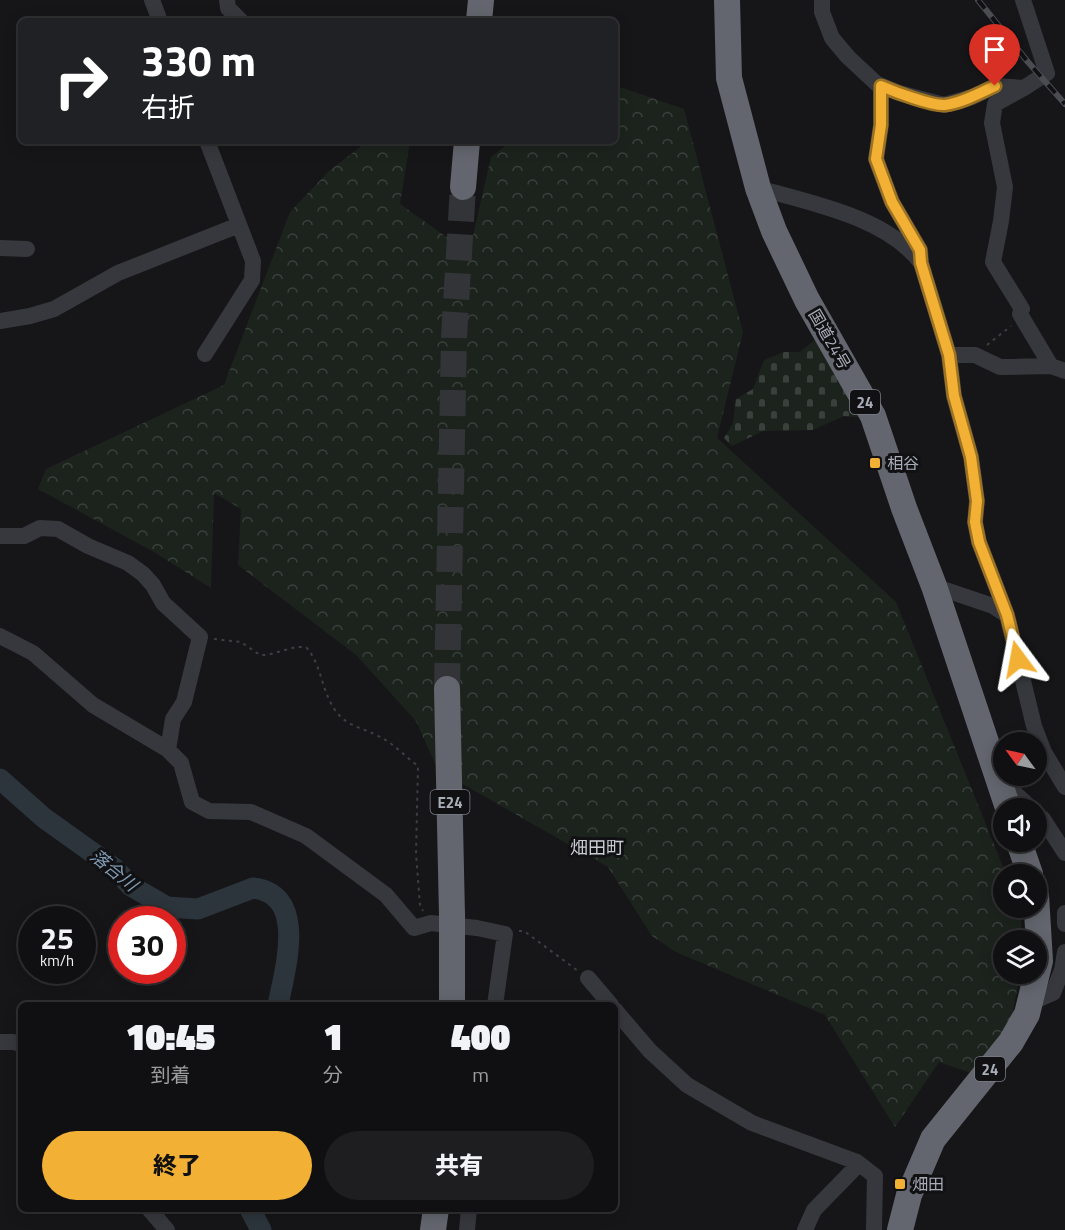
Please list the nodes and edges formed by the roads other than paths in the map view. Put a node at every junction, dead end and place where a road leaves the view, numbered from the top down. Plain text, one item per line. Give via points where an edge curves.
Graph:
1 (152, 0) edge
2 (227, 0) edge
3 (482, 0) edge
4 (727, 0) edge
5 (822, 0) edge
6 (1023, 0) edge
7 (159, 18) edge
8 (238, 18) edge
9 (479, 18) edge
10 (881, 86) junction
11 (1024, 88) junction
12 (208, 144) edge
13 (467, 144) edge
14 (463, 187) tunnel mouth
15 (758, 188) junction
16 (239, 225) junction
17 (0, 248) edge
18 (27, 249) dead end
19 (921, 263) junction
20 (0, 321) edge
21 (205, 354) dead end
22 (949, 355) junction
23 (1058, 368) edge
24 (0, 536) edge
25 (933, 586) junction
26 (1007, 615) junction
27 (0, 636) edge
28 (447, 689) tunnel mouth
29 (168, 750) junction
30 (993, 763) edge
31 (1008, 786) edge
32 (1065, 787) edge
33 (1020, 798) edge
34 (1047, 825) edge
35 (1065, 853) edge
36 (1065, 913) edge
37 (1037, 918) edge
38 (442, 919) junction
39 (1065, 924) edge
40 (1065, 952) edge
41 (588, 978) road end
42 (452, 1002) edge
43 (495, 1002) edge
44 (608, 1002) edge
45 (1030, 1003) junction
46 (618, 1014) edge
47 (0, 1042) edge
48 (18, 1043) edge
49 (857, 1162) junction
50 (152, 1212) edge
51 (436, 1212) edge
52 (167, 1230) edge
53 (434, 1230) edge
54 (805, 1230) edge
55 (874, 1230) edge
56 (900, 1230) edge

1 - 7 street
2 - 8 street via 228,8
3 - 9 highway
4 - 15 highway, 国道24号 / 24 via 729,78
5 - 10 street via 822,12 832,38
6 - 11 street via 1047,74
10 - 11 street via 944,105 995,86
10 - 19 street via 876,159 892,202 920,250
11 - 23 street via 995,104 992,123 1005,187 993,262 1022,309 1020,314
12 - 16 street
13 - 14 highway
15 - 19 street via 867,221 912,251
15 - 25 highway, 国道24号 / 24 via 807,300 873,416
16 - 20 street via 118,273 54,309
16 - 21 street via 253,261 252,280
17 - 18 street
19 - 22 street
22 - 23 street via 975,355 1000,367
22 - 26 street via 954,396 971,457 979,542
24 - 29 street via 24,536 40,528 58,529 128,563 143,573 163,603 200,637 184,702 173,719
25 - 26 street via 993,606
25 - 30 highway, 国道24号 / 24
26 - 32 street via 1034,726
27 - 29 street via 33,653 93,705
28 - 38 highway, E24
29 - 38 street via 181,763 192,802 209,811 251,812 306,836 386,895 414,928
31 - 33 street
34 - 35 street
36 - 39 street
37 - 45 highway, 24 via 1040,961
38 - 42 highway, E24, bridge
38 - 43 street via 505,934
40 - 45 street via 1053,993
41 - 44 street
45 - 56 highway, 24 via 1011,1042 933,1139 909,1195
46 - 49 street via 687,1086 752,1123
47 - 48 street
49 - 54 street via 814,1210
49 - 55 street via 875,1176
50 - 52 street
51 - 53 highway

